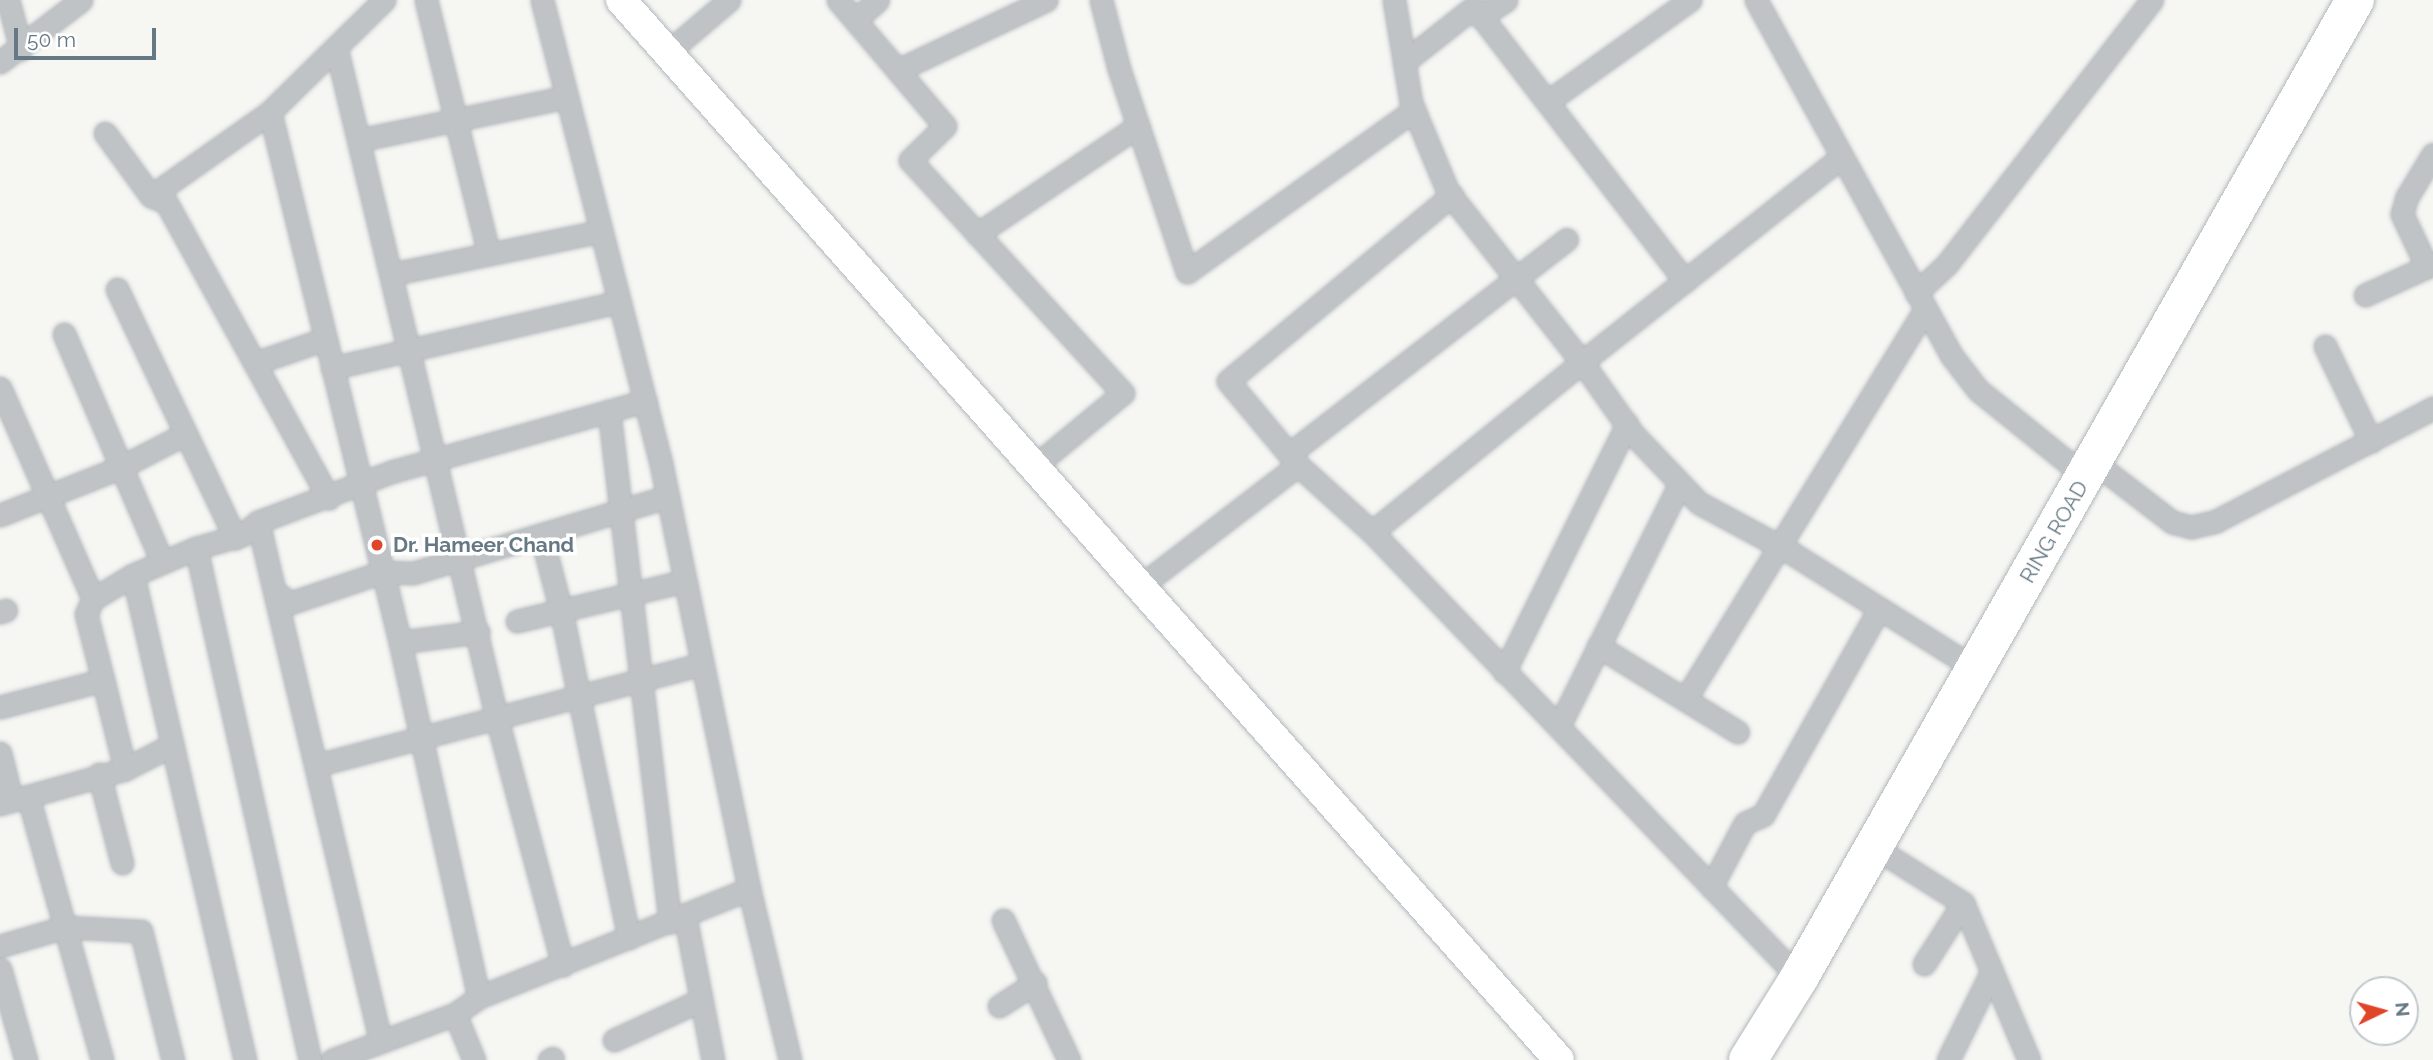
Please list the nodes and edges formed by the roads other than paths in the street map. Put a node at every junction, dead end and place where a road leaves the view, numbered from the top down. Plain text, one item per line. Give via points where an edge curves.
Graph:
1 (8, 0) edge
2 (384, 0) edge
3 (426, 0) edge
4 (541, 0) edge
5 (621, 0) edge
6 (729, 0) edge
7 (838, 0) edge
8 (878, 0) edge
9 (1046, 0) edge
10 (1394, 0) edge
11 (1506, 0) edge
12 (1690, 0) edge
13 (1756, 0) edge
14 (2152, 0) edge
15 (2355, 0) edge
16 (73, 3) edge
17 (1108, 3) edge
18 (1480, 17) junction
19 (855, 20) junction
20 (336, 47) junction
21 (21, 49) junction
22 (668, 52) junction
23 (0, 62) edge
24 (1405, 62) junction
25 (898, 70) junction
26 (566, 97) junction
27 (1547, 102) junction
28 (1414, 110) junction
29 (270, 112) junction
30 (456, 121) junction
31 (1138, 126) junction
32 (105, 133) dead end
33 (359, 140) junction
34 (2433, 154) edge
35 (1842, 157) junction
36 (1451, 195) junction
37 (151, 196) junction
38 (601, 230) junction
39 (977, 234) junction
40 (1567, 239) dead end
41 (488, 251) junction
42 (2430, 265) edge
43 (392, 274) junction
44 (1517, 279) junction
45 (1685, 281) junction
46 (117, 289) dead end
47 (2365, 295) dead end
48 (1921, 301) junction
49 (620, 302) junction
50 (64, 334) dead end
51 (325, 339) junction
52 (2325, 346) dead end
53 (410, 350) junction
54 (1582, 362) junction
55 (255, 363) junction
56 (332, 368) junction
57 (0, 388) edge
58 (645, 401) junction
59 (2433, 408) edge
60 (609, 411) junction
61 (1627, 424) junction
62 (185, 434) junction
63 (2371, 441) junction
64 (437, 459) junction
65 (1294, 459) junction
66 (1036, 465) junction
67 (121, 467) junction
68 (2090, 470) junction
69 (1680, 482) junction
70 (361, 486) junction
71 (46, 497) junction
72 (667, 497) junction
73 (329, 498) junction
74 (619, 511) junction
75 (0, 515) edge
76 (258, 522) junction
77 (1372, 532) junction
78 (541, 535) junction
79 (234, 538) junction
80 (1779, 547) junction
81 (196, 548) junction
82 (461, 558) junction
83 (162, 562) junction
84 (382, 572) junction
85 (133, 575) junction
86 (685, 581) junction
87 (1143, 584) junction
88 (278, 594) junction
89 (628, 594) junction
90 (93, 599) junction
91 (1879, 609) junction
92 (561, 610) junction
93 (517, 621) dead end
94 (478, 632) junction
95 (400, 642) junction
96 (1598, 646) junction
97 (702, 664) junction
98 (1976, 669) junction
99 (1504, 672) junction
100 (638, 678) junction
101 (103, 680) junction
102 (579, 697) junction
103 (1686, 698) junction
104 (0, 707) edge
105 (497, 719) junction
106 (1559, 726) junction
107 (1738, 732) dead end
108 (422, 740) junction
109 (172, 745) junction
110 (0, 753) edge
111 (317, 765) junction
112 (125, 769) junction
113 (99, 774) junction
114 (13, 800) edge
115 (1874, 847) junction
116 (122, 863) dead end
117 (1711, 887) junction
118 (748, 889) junction
119 (1963, 902) junction
120 (677, 919) junction
121 (1003, 920) dead end
122 (65, 927) junction
123 (629, 937) junction
124 (0, 946) edge
125 (1924, 964) dead end
126 (563, 965) junction
127 (0, 969) edge
128 (1992, 971) junction
129 (1799, 978) junction
130 (1035, 983) junction
131 (479, 998) junction
132 (701, 1000) junction
133 (999, 1006) dead end
134 (455, 1014) junction
135 (380, 1039) junction
136 (614, 1040) dead end
137 (1757, 1057) edge
138 (26, 1060) edge
139 (102, 1060) edge
140 (173, 1060) edge
141 (245, 1060) edge
142 (310, 1060) edge
143 (331, 1060) edge
144 (474, 1060) edge
145 (713, 1060) edge
146 (790, 1060) edge
147 (1069, 1060) edge
148 (1559, 1060) edge
149 (1948, 1060) edge
150 (2029, 1060) edge

1 - 21 street
2 - 20 street
3 - 30 street
4 - 26 street
5 - 22 street
6 - 22 street
7 - 19 street
8 - 19 street
9 - 25 street
10 - 24 street
11 - 18 street
12 - 27 street
13 - 35 street
14 - 48 street
15 - 68 highway, RING ROAD
16 - 21 street
17 - 31 street
18 - 24 street via 1474,6
18 - 27 street
19 - 25 street
20 - 29 street
20 - 33 street
21 - 23 street
22 - 66 street
24 - 28 street
25 - 39 street via 946,126 909,160
26 - 30 street
26 - 38 street
27 - 45 street
28 - 31 street via 1187,272
28 - 36 street
29 - 37 street
29 - 51 street
30 - 33 street
30 - 41 street
31 - 39 street
32 - 37 street
33 - 43 street
34 - 42 street via 2402,214
35 - 45 street
35 - 48 street
36 - 44 street
36 - 65 street via 1228,381
37 - 55 street via 166,202
38 - 41 street
38 - 49 street
39 - 66 street via 1123,393
40 - 44 street
41 - 43 street
42 - 47 street
43 - 53 street
44 - 54 street
44 - 65 street
45 - 54 street
46 - 62 street
48 - 68 street via 1951,355 1978,390
48 - 80 street
49 - 53 street
49 - 58 street
50 - 67 street
51 - 55 street
51 - 56 street
52 - 63 street
53 - 56 street
53 - 64 street
54 - 61 street
54 - 77 street
55 - 73 street
56 - 70 street
57 - 71 street
58 - 60 street
58 - 72 street
59 - 63 street
60 - 64 street
60 - 74 street
61 - 69 street
61 - 99 street
62 - 67 street
62 - 79 street
63 - 68 street via 2216,521 2191,527 2172,522
64 - 70 street
64 - 82 street
65 - 77 street
65 - 87 street
66 - 87 street
67 - 71 street
67 - 83 street
68 - 98 highway, RING ROAD
69 - 80 street via 1699,503
69 - 96 street
70 - 73 street
70 - 84 street
71 - 75 street
71 - 90 street
72 - 74 street
72 - 86 street
73 - 76 street
74 - 78 street
74 - 89 street
76 - 79 street
76 - 88 street
77 - 99 street
78 - 82 street
78 - 92 street
79 - 81 street
80 - 91 street
80 - 103 street
81 - 83 street
81 - 142 street
82 - 84 street via 413,573
82 - 94 street
83 - 85 street
84 - 88 street via 290,603
84 - 95 street
85 - 90 street
85 - 109 street
86 - 89 street
86 - 97 street
87 - 148 street
88 - 111 street
89 - 92 street
89 - 100 street
90 - 101 street via 86,614
91 - 98 street
91 - 117 street via 1763,815 1745,823
92 - 93 street
92 - 102 street
94 - 95 street
94 - 105 street
95 - 108 street
96 - 103 street
96 - 106 street
97 - 100 street
97 - 118 street
98 - 115 highway, RING ROAD
99 - 106 street
100 - 102 street
100 - 120 street
101 - 104 street
101 - 112 street
102 - 105 street
102 - 123 street
103 - 107 street
105 - 108 street
105 - 126 street
106 - 117 street
108 - 111 street
108 - 131 street
109 - 112 street
109 - 141 street
110 - 114 street
111 - 135 street
112 - 113 street
113 - 114 street
113 - 116 street
114 - 122 street
115 - 119 street
115 - 129 highway, RING ROAD
117 - 129 street
118 - 120 street
118 - 146 street
119 - 125 street
119 - 128 street
120 - 123 street
120 - 132 street
121 - 130 street
122 - 124 street
122 - 139 street
122 - 140 street via 141,932
123 - 126 street
126 - 131 street
127 - 138 street
128 - 149 street
128 - 150 street
129 - 137 highway, RING ROAD
130 - 133 street
130 - 147 street
131 - 134 street
132 - 136 street
132 - 145 street
134 - 135 street
134 - 144 street
135 - 143 street

